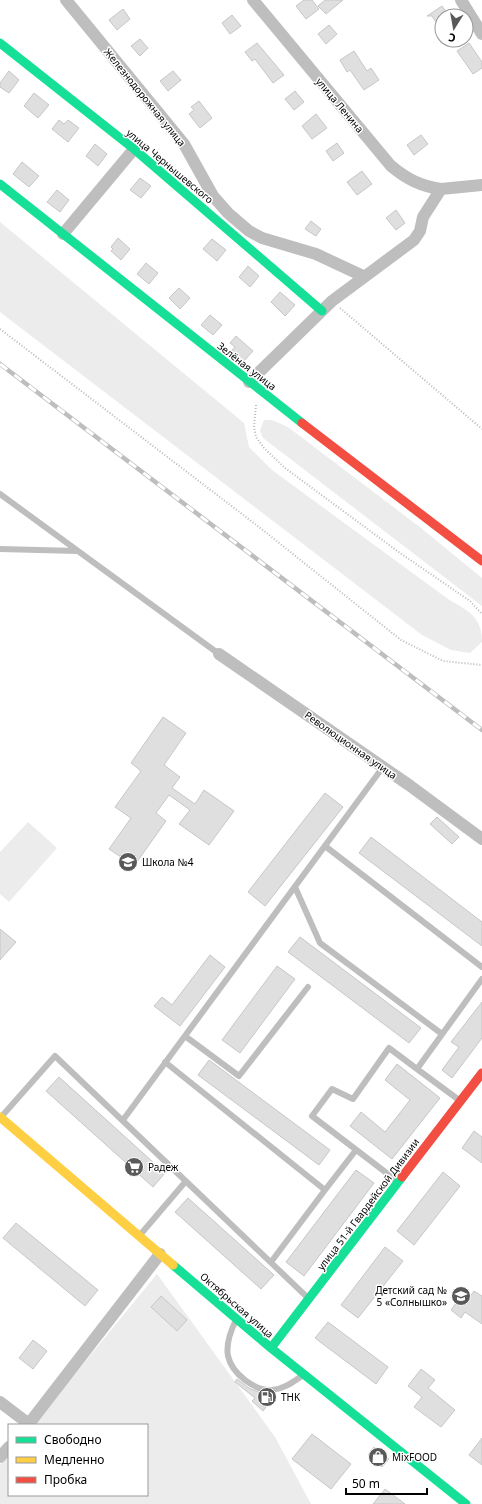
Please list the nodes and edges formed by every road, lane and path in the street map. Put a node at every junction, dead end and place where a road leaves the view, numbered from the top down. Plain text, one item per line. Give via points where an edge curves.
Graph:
1 (66, 0) edge
2 (253, 0) edge
3 (461, 0) edge
4 (482, 34) edge
5 (0, 43) edge
6 (134, 149) junction
7 (0, 184) edge
8 (482, 185) edge
9 (441, 189) junction
10 (63, 234) junction
11 (363, 276) junction
12 (332, 301) junction
13 (322, 311) junction
14 (0, 329) edge
15 (249, 382) junction
16 (261, 391) junction
17 (482, 429) edge
18 (0, 494) edge
19 (0, 549) edge
20 (78, 551) junction
21 (482, 561) edge
22 (482, 614) edge
23 (219, 654) joint
24 (482, 665) edge
25 (383, 767) junction
26 (482, 839) edge
27 (325, 846) junction
28 (295, 886) junction
29 (482, 967) edge
30 (482, 978) edge
31 (308, 987) dead end
32 (442, 1034) junction
33 (185, 1036) junction
34 (165, 1062) junction
35 (417, 1069) junction
36 (482, 1073) edge
37 (460, 1101) junction
38 (0, 1117) edge
39 (122, 1120) junction
40 (356, 1150) junction
41 (186, 1181) junction
42 (398, 1182) junction
43 (325, 1190) junction
44 (139, 1236) junction
45 (160, 1254) junction
46 (271, 1262) junction
47 (309, 1299) junction
48 (236, 1319) junction
49 (271, 1348) junction
50 (304, 1374) junction
51 (0, 1402) edge
52 (28, 1424) edge
53 (8, 1448) edge
54 (0, 1457) edge
55 (466, 1504) edge

1 - 11 street, Железнодорожная улица via 184,144 213,196 228,213 248,231 262,238 316,254
2 - 9 street, улица Ленина via 391,166 416,184
3 - 4 street
5 - 6 street, улица Чернышевского
6 - 10 street
6 - 13 street, улица Чернышевского
7 - 10 street, Зелёная улица
8 - 9 street, улица Ленина
9 - 11 street via 423,217 420,231 414,240
10 - 15 street, Зелёная улица
11 - 12 street
12 - 13 street
12 - 17 path
13 - 15 street
14 - 24 path via 259,527 401,640 442,661
15 - 16 street, Зелёная улица
16 - 21 street, Зелёная улица
16 - 22 path via 255,407 254,427 256,437 264,448 285,468 327,500 470,600
18 - 20 lane
19 - 20 lane
20 - 23 lane
23 - 25 street, Революционная улица
25 - 26 street, Революционная улица
25 - 27 lane
27 - 28 lane
27 - 29 lane
28 - 32 lane via 320,943
28 - 33 lane
30 - 32 lane
31 - 33 lane via 240,1076
32 - 35 lane
33 - 34 lane
34 - 39 lane
34 - 43 lane
35 - 37 lane
35 - 40 lane via 389,1048 353,1099 332,1089 312,1116
36 - 37 street, улица 51-й Гвардейской Дивизии
37 - 42 street, улица 51-й Гвардейской Дивизии
38 - 39 lane via 55,1056
38 - 44 street, Октябрьская улица
39 - 41 lane
40 - 42 lane
40 - 43 lane
41 - 44 lane
41 - 46 lane
42 - 47 street, улица 51-й Гвардейской Дивизии
43 - 46 lane
44 - 45 street, Октябрьская улица
45 - 48 street, Октябрьская улица
45 - 52 street
46 - 47 lane
47 - 49 street, улица 51-й Гвардейской Дивизии
48 - 49 street, Октябрьская улица
48 - 50 lane via 230,1332 228,1357 238,1375 253,1386 271,1390 289,1385
49 - 50 street, Октябрьская улица
50 - 55 street, Октябрьская улица
51 - 52 street
53 - 54 street

